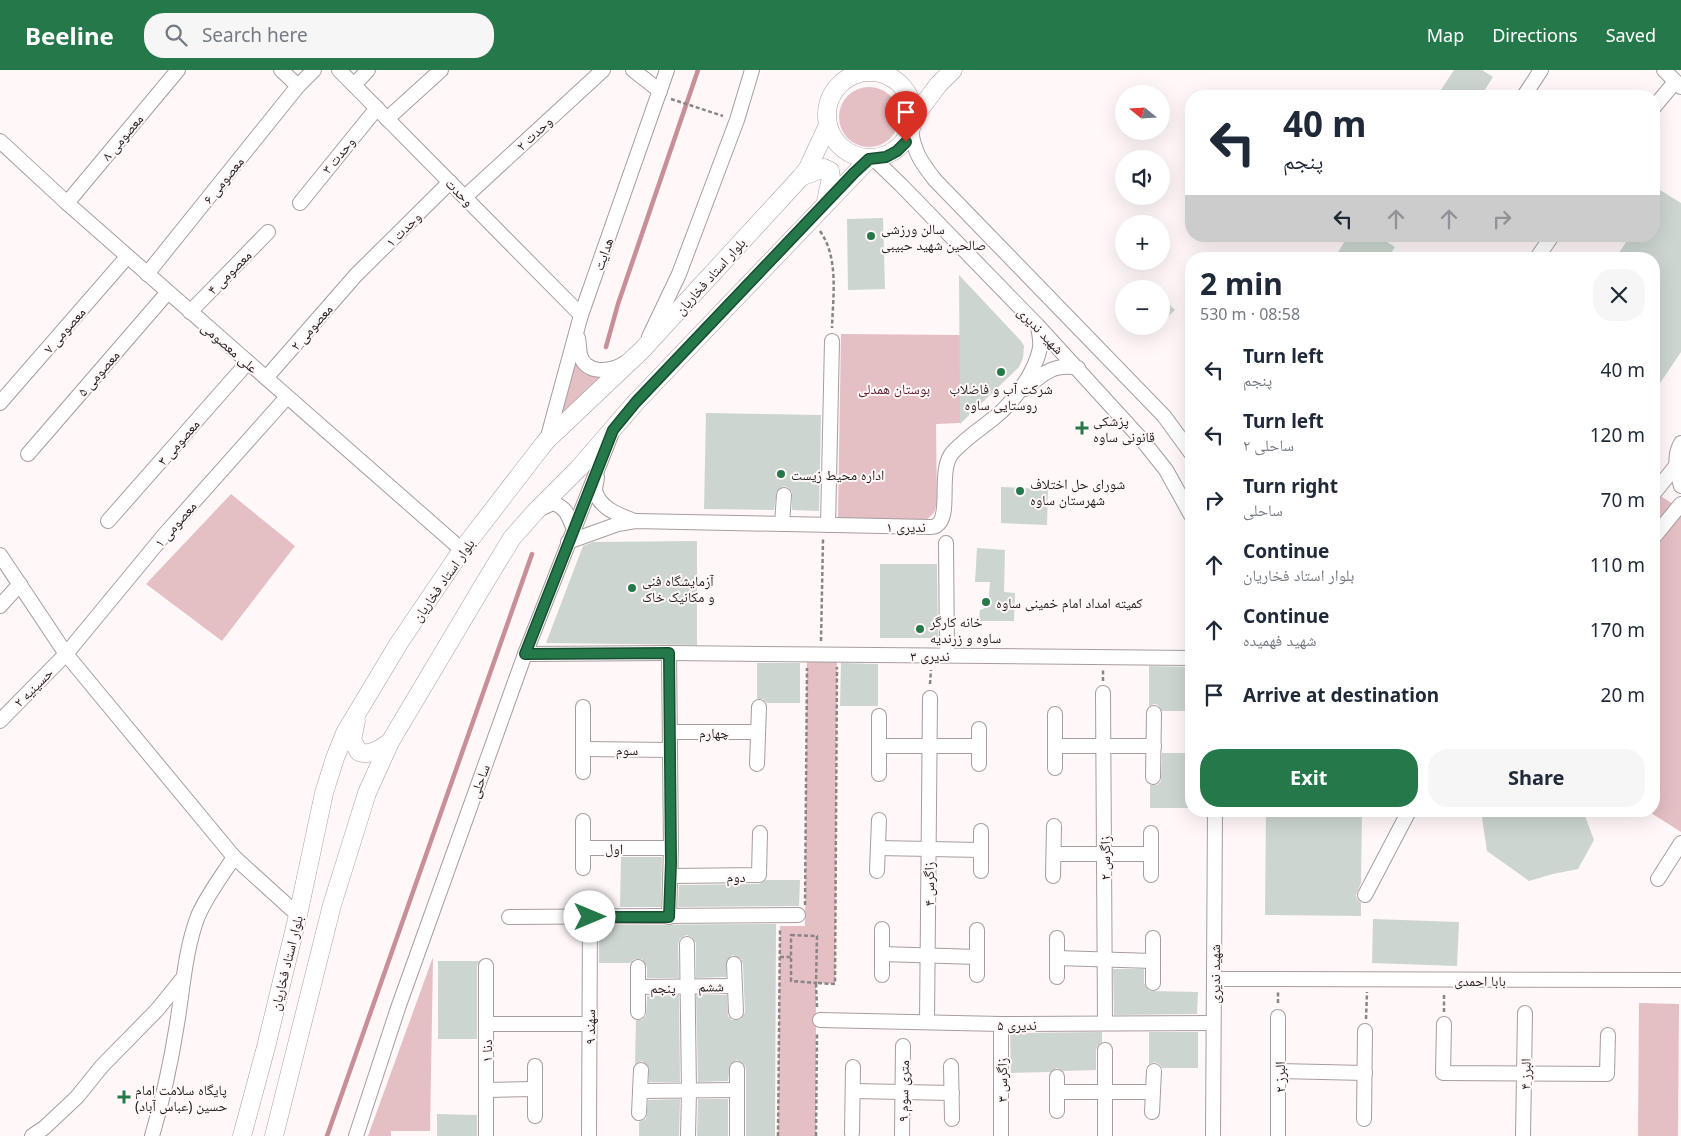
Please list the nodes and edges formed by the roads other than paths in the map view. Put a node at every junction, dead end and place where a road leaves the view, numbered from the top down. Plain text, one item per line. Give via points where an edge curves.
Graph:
1 (178, 70) edge
2 (281, 70) edge
3 (314, 70) edge
4 (339, 70) edge
5 (368, 70) edge
6 (441, 70) edge
7 (603, 70) edge
8 (633, 70) edge
9 (667, 70) edge
10 (752, 70) edge
11 (953, 70) edge
12 (1541, 70) edge
13 (1664, 70) edge
14 (889, 72) edge
15 (1678, 84) edge
16 (354, 85) junction
17 (298, 86) junction
18 (660, 90) junction
19 (1528, 90) edge
20 (1660, 101) edge
21 (377, 108) junction
22 (387, 119) junction
23 (913, 124) junction
24 (828, 125) junction
25 (0, 141) edge
26 (871, 159) junction
27 (800, 178) junction
28 (450, 182) junction
29 (465, 197) junction
30 (300, 202) dead end
31 (66, 203) junction
32 (825, 204) junction
33 (268, 232) dead end
34 (128, 257) junction
35 (147, 274) junction
36 (356, 275) joint
37 (168, 292) junction
38 (190, 312) junction
39 (579, 321) junction
40 (1038, 326) junction
41 (832, 341) road end
42 (637, 354) junction
43 (248, 362) junction
44 (1078, 368) junction
45 (266, 378) junction
46 (287, 397) junction
47 (1013, 400) junction
48 (0, 403) edge
49 (613, 430) junction
50 (547, 440) junction
51 (1681, 443) edge
52 (1185, 445) edge
53 (28, 454) dead end
54 (600, 463) junction
55 (1675, 468) junction
56 (1660, 486) edge
57 (1681, 486) edge
58 (784, 496) dead end
59 (1185, 504) edge
60 (1681, 504) edge
61 (535, 512) junction
62 (108, 521) dead end
63 (636, 521) junction
64 (782, 524) junction
65 (826, 525) junction
66 (1660, 530) edge
67 (571, 535) junction
68 (946, 543) dead end
69 (462, 550) junction
70 (0, 555) edge
71 (20, 584) junction
72 (0, 606) edge
73 (669, 653) junction
74 (66, 654) junction
75 (525, 654) junction
76 (947, 655) junction
77 (1185, 658) edge
78 (1103, 693) road end
79 (930, 698) road end
80 (583, 707) dead end
81 (759, 707) dead end
82 (359, 710) junction
83 (1154, 713) dead end
84 (1056, 714) dead end
85 (880, 716) dead end
86 (0, 721) edge
87 (979, 729) dead end
88 (670, 732) junction
89 (758, 732) junction
90 (390, 742) junction
91 (880, 746) junction
92 (929, 746) junction
93 (979, 746) junction
94 (1055, 746) junction
95 (1154, 746) junction
96 (1103, 747) junction
97 (584, 749) junction
98 (670, 750) junction
99 (757, 764) dead end
100 (978, 764) dead end
101 (1055, 768) dead end
102 (583, 772) dead end
103 (879, 774) dead end
104 (1153, 777) dead end
105 (1216, 817) edge
106 (1406, 817) edge
107 (879, 820) dead end
108 (583, 821) dead end
109 (1054, 826) dead end
110 (981, 831) dead end
111 (760, 833) dead end
112 (1151, 833) dead end
113 (1681, 843) edge
114 (583, 848) junction
115 (671, 848) junction
116 (878, 848) junction
117 (928, 850) junction
118 (981, 850) junction
119 (1054, 854) junction
120 (1104, 854) junction
121 (1150, 854) junction
122 (234, 857) junction
123 (583, 868) dead end
124 (877, 871) dead end
125 (981, 871) dead end
126 (1151, 875) dead end
127 (671, 876) junction
128 (1053, 876) dead end
129 (1658, 880) dead end
130 (1365, 894) dead end
131 (802, 911) road end
132 (298, 915) junction
133 (509, 917) dead end
134 (590, 917) junction
135 (669, 917) junction
136 (882, 929) dead end
137 (977, 930) dead end
138 (1057, 938) dead end
139 (1153, 938) dead end
140 (687, 944) dead end
141 (882, 954) junction
142 (927, 956) junction
143 (977, 957) junction
144 (1057, 958) junction
145 (1105, 959) junction
146 (1153, 961) junction
147 (734, 964) dead end
148 (486, 966) dead end
149 (638, 967) dead end
150 (882, 975) dead end
151 (977, 975) dead end
152 (184, 976) junction
153 (1057, 977) dead end
154 (1214, 979) junction
155 (1681, 980) edge
156 (1153, 983) dead end
157 (735, 986) junction
158 (638, 987) junction
159 (688, 987) junction
160 (638, 1012) dead end
161 (736, 1012) dead end
162 (1525, 1013) dead end
163 (1278, 1017) road end
164 (818, 1022) road end
165 (927, 1022) junction
166 (1106, 1023) junction
167 (1213, 1023) junction
168 (486, 1024) junction
169 (589, 1024) junction
170 (1001, 1024) junction
171 (1444, 1024) road end
172 (1365, 1031) road end
173 (1608, 1035) dead end
174 (904, 1046) dead end
175 (1105, 1050) dead end
176 (535, 1066) dead end
177 (952, 1066) dead end
178 (853, 1067) dead end
179 (737, 1069) dead end
180 (640, 1070) dead end
181 (1154, 1071) dead end
182 (1279, 1071) junction
183 (1365, 1073) junction
184 (1525, 1073) junction
185 (1057, 1077) dead end
186 (534, 1089) junction
187 (486, 1090) junction
188 (737, 1090) junction
189 (640, 1091) junction
190 (689, 1091) junction
191 (853, 1091) junction
192 (903, 1091) junction
193 (1057, 1092) junction
194 (1105, 1092) junction
195 (1152, 1092) junction
196 (952, 1093) junction
197 (1056, 1111) dead end
198 (1152, 1112) dead end
199 (639, 1113) dead end
200 (535, 1116) dead end
201 (952, 1119) dead end
202 (1364, 1119) dead end
203 (852, 1133) dead end
204 (32, 1136) edge
205 (152, 1136) edge
206 (242, 1136) edge
207 (274, 1136) edge
208 (356, 1136) edge
209 (486, 1136) edge
210 (590, 1136) edge
211 (688, 1136) edge
212 (737, 1136) edge
213 (902, 1136) edge
214 (1001, 1136) edge
215 (1105, 1136) edge
216 (1213, 1136) edge
217 (1278, 1136) edge
218 (1523, 1136) edge

1 - 31 street, معصومی ۸
2 - 17 street
3 - 17 street, معصومی ۶
4 - 16 street, وحدت
5 - 16 street
6 - 22 street
7 - 29 street, وحدت ۲
8 - 18 street
9 - 18 street, هدایت
10 - 42 street via 737,120 679,274
11 - 23 main road via 938,84
12 - 19 street
13 - 15 street
14 - 23 main road via 906,90 912,103
14 - 24 main road via 862,72 841,83 829,102
15 - 20 street
16 - 21 street, وحدت
17 - 35 street, معصومی ۶
18 - 39 street, هدایت
21 - 22 street, وحدت
21 - 30 street, وحدت ۳
22 - 28 street, وحدت
23 - 26 main road via 906,142 897,151
23 - 52 street, شهید ندیری via 914,148 936,180 1164,416
24 - 26 main road via 842,149 854,156
24 - 27 main road, بلوار استاد فخاریان
25 - 31 street, علی معصومی
26 - 32 main road
26 - 40 street, شهید ندیری via 907,191
27 - 32 main road via 824,168 830,171 832,178
27 - 42 main road, بلوار استاد فخاریان
28 - 29 street, وحدت
28 - 36 street, وحدت ۱
29 - 39 street, وحدت
31 - 34 street, علی معصومی
32 - 49 main road
33 - 38 street, معصومی ۴
34 - 35 street, علی معصومی
34 - 48 street, معصومی ۷
35 - 37 street, علی معصومی
36 - 45 street, معصومی ۲
37 - 38 street, علی معصومی
37 - 53 street, معصومی ۵
38 - 43 street, علی معصومی
39 - 42 street via 580,356 588,367 604,371 617,368
39 - 50 street, هدایت
40 - 44 street, شهید ندیری
40 - 47 street, ندیری ۱ via 1038,355
41 - 65 street
42 - 50 main road, بلوار استاد فخاریان
43 - 45 street, علی معصومی
43 - 62 street, معصومی ۳
44 - 47 street via 1054,368
44 - 59 street, شهید ندیری via 1166,470
45 - 46 street, علی معصومی
46 - 69 street, علی معصومی
46 - 74 street, معصومی ۱ via 165,534
47 - 65 street, ندیری ۱ via 949,456 945,468 944,508 938,525
49 - 54 street, ساحلی
49 - 61 main road
50 - 69 main road, بلوار استاد فخاریان
51 - 55 street
54 - 63 street via 595,490 602,502 615,514
54 - 67 street, ساحلی
55 - 56 street
55 - 57 street
58 - 64 street
60 - 66 street
61 - 67 street via 553,503 561,506 568,514
61 - 90 main road via 512,538
63 - 64 street, ندیری ۱
63 - 67 street
64 - 65 street, ندیری ۱
67 - 75 street, ساحلی
68 - 76 street
69 - 82 main road, بلوار استاد فخاریان
70 - 71 street
71 - 72 street
71 - 74 street
73 - 75 street, ندیری ۳
73 - 76 street, ندیری ۳
73 - 88 street
74 - 86 street, حسینیه ۲
74 - 122 street
75 - 208 street, ساحلی via 398,1008
76 - 77 street, ندیری ۳
78 - 96 street, زاگرس ۲
79 - 92 street, زاگرس ۴
80 - 97 street
81 - 89 street
82 - 90 main road via 352,740 359,752 378,751
82 - 132 main road, بلوار استاد فخاریان via 345,733 324,793
83 - 95 street
84 - 94 street
85 - 91 street
87 - 93 street
88 - 89 street, چهارم
88 - 98 street
89 - 99 street
90 - 207 main road via 367,793 337,887
91 - 92 street
91 - 103 street
92 - 93 street
92 - 117 street, زاگرس ۴
93 - 100 street
94 - 96 street
94 - 101 street
95 - 96 street
95 - 104 street
96 - 120 street, زاگرس ۲
97 - 98 street, سوم
97 - 102 street
98 - 115 street
105 - 154 street, شهید ندیری
106 - 130 street
107 - 116 street
108 - 114 street
109 - 119 street
110 - 118 street
111 - 127 street, دوم via 759,875
112 - 121 street
113 - 129 street
114 - 115 street, اول
114 - 123 street
115 - 127 street
116 - 117 street
116 - 124 street
117 - 118 street
117 - 142 street, زاگرس ۴
118 - 125 street
119 - 120 street
119 - 128 street
120 - 121 street
120 - 145 street, زاگرس ۲
121 - 126 street
122 - 132 street
122 - 152 street via 199,913
127 - 135 street
131 - 135 street
132 - 206 main road, بلوار استاد فخاریان
133 - 134 street
134 - 135 street
134 - 169 street, سهند ۹
136 - 141 street
137 - 143 street
138 - 144 street
139 - 146 street
140 - 159 street
141 - 142 street
141 - 150 street
142 - 143 street
142 - 165 street, زاگرس ۴
143 - 151 street
144 - 145 street
144 - 153 street
145 - 146 street
145 - 166 street, زاگرس ۲
146 - 156 street
147 - 157 street, ششم
148 - 168 street, دنا ۱
149 - 158 street, پنجم
152 - 204 street via 77,1097
152 - 205 street via 165,1093
154 - 155 street, بابا احمدی
154 - 167 street, شهید ندیری
157 - 159 street, ششم
157 - 161 street, ششم
158 - 159 street, پنجم
158 - 160 street, پنجم
159 - 190 street
162 - 184 street, البرز ۴
163 - 182 street, البرز ۲
164 - 165 street, ندیری ۵
165 - 170 street, ندیری ۵
166 - 167 street, ندیری ۵
166 - 170 street, ندیری ۵
167 - 216 street, شهید ندیری
168 - 169 street
168 - 187 street, دنا ۱
169 - 210 street, سهند ۹
170 - 214 street, زاگرس ۳
171 - 184 street via 1443,1073
172 - 183 street
173 - 184 street via 1607,1074
174 - 192 street, ۹ متری سوم
175 - 194 street
176 - 186 street
177 - 196 street
178 - 191 street
179 - 188 street
180 - 189 street
181 - 195 street
182 - 183 street
182 - 217 street, البرز ۲
183 - 202 street
184 - 218 street, البرز ۴
185 - 193 street
186 - 187 street
186 - 200 street
187 - 209 street, دنا ۱
188 - 190 street
188 - 212 street
189 - 190 street
189 - 199 street
190 - 211 street
191 - 192 street
191 - 203 street
192 - 196 street
192 - 213 street, ۹ متری سوم
193 - 194 street
193 - 197 street
194 - 195 street
194 - 215 street
195 - 198 street
196 - 201 street

